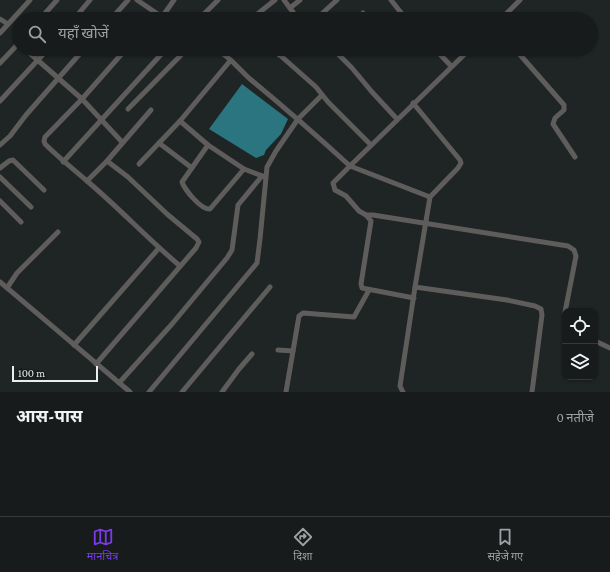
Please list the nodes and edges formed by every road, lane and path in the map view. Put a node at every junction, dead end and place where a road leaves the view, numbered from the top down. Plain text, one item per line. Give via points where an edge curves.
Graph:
1 (30, 0) edge
2 (57, 0) edge
3 (90, 0) edge
4 (128, 0) edge
5 (137, 0) edge
6 (174, 0) edge
7 (218, 0) edge
8 (275, 0) edge
9 (284, 0) edge
10 (300, 0) edge
11 (337, 0) edge
12 (391, 0) edge
13 (520, 0) edge
14 (290, 8) junction
15 (19, 12) edge
16 (46, 12) edge
17 (80, 12) edge
18 (117, 12) edge
19 (154, 12) edge
20 (165, 12) edge
21 (206, 12) edge
22 (260, 12) edge
23 (293, 12) edge
24 (324, 12) edge
25 (400, 12) edge
26 (508, 12) edge
27 (0, 19) edge
28 (12, 20) edge
29 (8, 24) junction
30 (0, 33) edge
31 (12, 50) edge
32 (33, 56) edge
33 (42, 56) edge
34 (78, 56) edge
35 (120, 56) edge
36 (160, 56) edge
37 (180, 56) edge
38 (225, 56) edge
39 (281, 56) edge
40 (340, 56) edge
41 (441, 56) edge
42 (462, 56) edge
43 (521, 56) edge
44 (38, 61) junction
45 (230, 61) junction
46 (0, 63) edge
47 (451, 66) junction
48 (58, 78) junction
49 (322, 95) junction
50 (82, 99) junction
51 (0, 101) edge
52 (413, 103) junction
53 (128, 110) dead end
54 (150, 110) dead end
55 (102, 119) junction
56 (298, 119) junction
57 (397, 119) junction
58 (180, 121) junction
59 (122, 142) junction
60 (159, 143) junction
61 (370, 144) junction
62 (0, 145) edge
63 (208, 145) junction
64 (575, 157) dead end
65 (107, 161) junction
66 (63, 162) junction
67 (139, 164) dead end
68 (350, 166) junction
69 (0, 168) edge
70 (192, 168) junction
71 (244, 169) junction
72 (264, 177) junction
73 (0, 178) edge
74 (87, 181) junction
75 (44, 190) dead end
76 (430, 197) junction
77 (0, 201) edge
78 (31, 207) dead end
79 (366, 215) junction
80 (21, 222) dead end
81 (425, 223) junction
82 (58, 232) dead end
83 (159, 248) junction
84 (180, 266) junction
85 (0, 282) edge
86 (270, 287) dead end
87 (415, 287) junction
88 (6, 288) junction
89 (369, 290) junction
90 (414, 298) junction
91 (566, 308) edge
92 (598, 342) edge
93 (74, 345) junction
94 (610, 348) edge
95 (278, 350) dead end
96 (293, 351) junction
97 (252, 354) dead end
98 (96, 364) junction
99 (119, 383) junction
100 (130, 392) edge
101 (149, 392) edge
102 (182, 392) edge
103 (222, 392) edge
104 (286, 392) edge
105 (403, 392) edge
106 (532, 392) edge

1 - 15 street
2 - 16 street
3 - 17 street
4 - 18 street
5 - 19 street
6 - 20 street
7 - 21 street
8 - 22 street
9 - 14 street
10 - 14 street
11 - 24 street
12 - 25 street
13 - 26 street
14 - 23 street
27 - 29 street
28 - 29 street
29 - 30 street
31 - 46 street
32 - 44 street
33 - 44 street
34 - 48 street
35 - 50 street
36 - 55 street
37 - 53 street
38 - 45 street
39 - 49 street
40 - 57 street
41 - 47 street
42 - 47 street
43 - 64 street via 564,105 564,110 555,118 553,124
44 - 48 street
44 - 51 street
45 - 56 street
45 - 58 street
47 - 52 street
48 - 50 street
48 - 62 street
49 - 56 street
49 - 61 street
50 - 55 street
50 - 66 street via 44,141
52 - 57 street
52 - 76 street via 461,163
54 - 59 street
55 - 59 street
55 - 66 street
56 - 68 street
56 - 72 street via 276,150
57 - 61 street
58 - 60 street
58 - 63 street
59 - 65 street
60 - 67 street
60 - 70 street
61 - 68 street
63 - 70 street
63 - 71 street
65 - 74 street
65 - 84 street via 197,239 198,245
66 - 74 street
68 - 76 street
68 - 79 street via 333,183 335,190 346,196
69 - 75 street via 13,160
70 - 71 street via 182,182 193,198 207,209 210,209
71 - 72 street
72 - 99 street via 238,205 232,250 227,258
72 - 101 street via 257,264
73 - 78 street
74 - 83 street
76 - 81 street
77 - 80 street
79 - 81 street
79 - 89 street via 371,221 361,284 362,288
81 - 87 street
81 - 91 street via 568,246 574,250 576,256
82 - 88 street
83 - 84 street
83 - 93 street
84 - 98 street
85 - 88 street
86 - 102 street
87 - 90 street
87 - 106 street via 507,300 541,309
88 - 93 street
89 - 90 street
89 - 96 street via 354,317 301,314
90 - 105 street via 400,386
92 - 94 street
93 - 98 street
95 - 96 street
96 - 104 street
97 - 103 street
98 - 99 street
99 - 100 street

